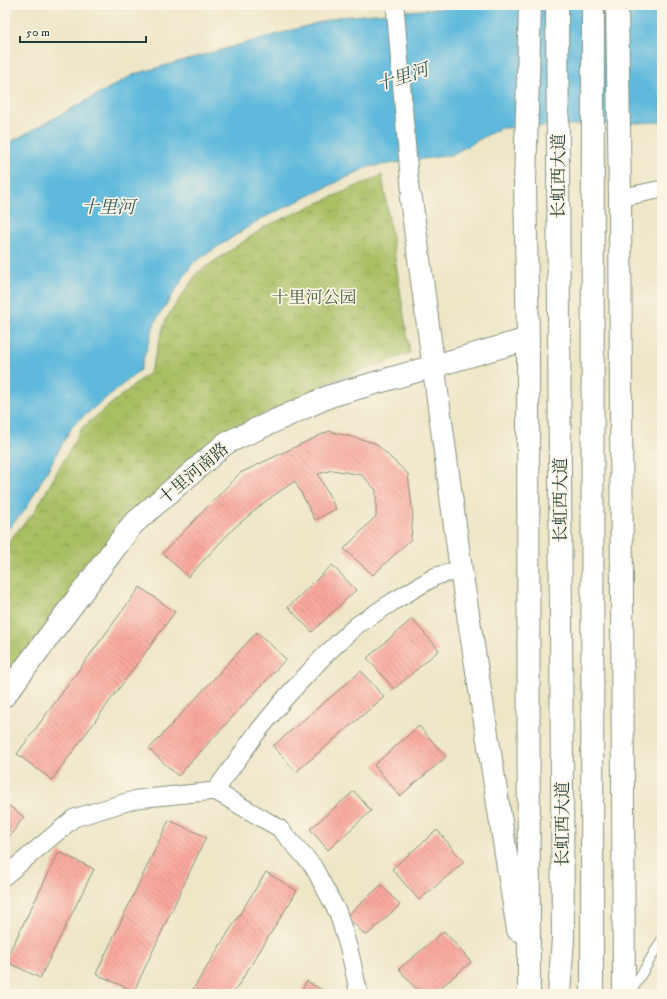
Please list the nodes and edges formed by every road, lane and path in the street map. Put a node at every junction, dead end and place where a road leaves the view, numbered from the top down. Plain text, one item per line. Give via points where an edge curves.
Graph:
1 (395, 5) edge
2 (530, 5) edge
3 (556, 5) edge
4 (593, 5) edge
5 (617, 5) edge
6 (662, 189) edge
7 (619, 191) junction
8 (411, 199) joint
9 (528, 339) junction
10 (433, 367) junction
11 (461, 570) junction
12 (5, 695) edge
13 (215, 791) junction
14 (5, 876) edge
15 (662, 939) edge
16 (359, 994) edge
17 (528, 994) edge
18 (559, 994) edge
19 (592, 994) edge
20 (624, 994) edge
21 (630, 994) edge

1 - 8 street
2 - 9 street via 525,183
3 - 18 street, 长虹西大道 via 563,938
4 - 19 street, 长虹西大道
5 - 7 street
6 - 7 street
7 - 20 street
8 - 10 street
9 - 10 street, 十里河南路
9 - 17 street
10 - 11 street
10 - 12 street, 十里河南路 via 330,396 226,443 132,525
11 - 13 street via 436,576 358,625 324,656 286,697
11 - 17 street
13 - 14 street via 137,799 74,818
13 - 16 street via 280,828 313,866 338,913
15 - 21 lane

